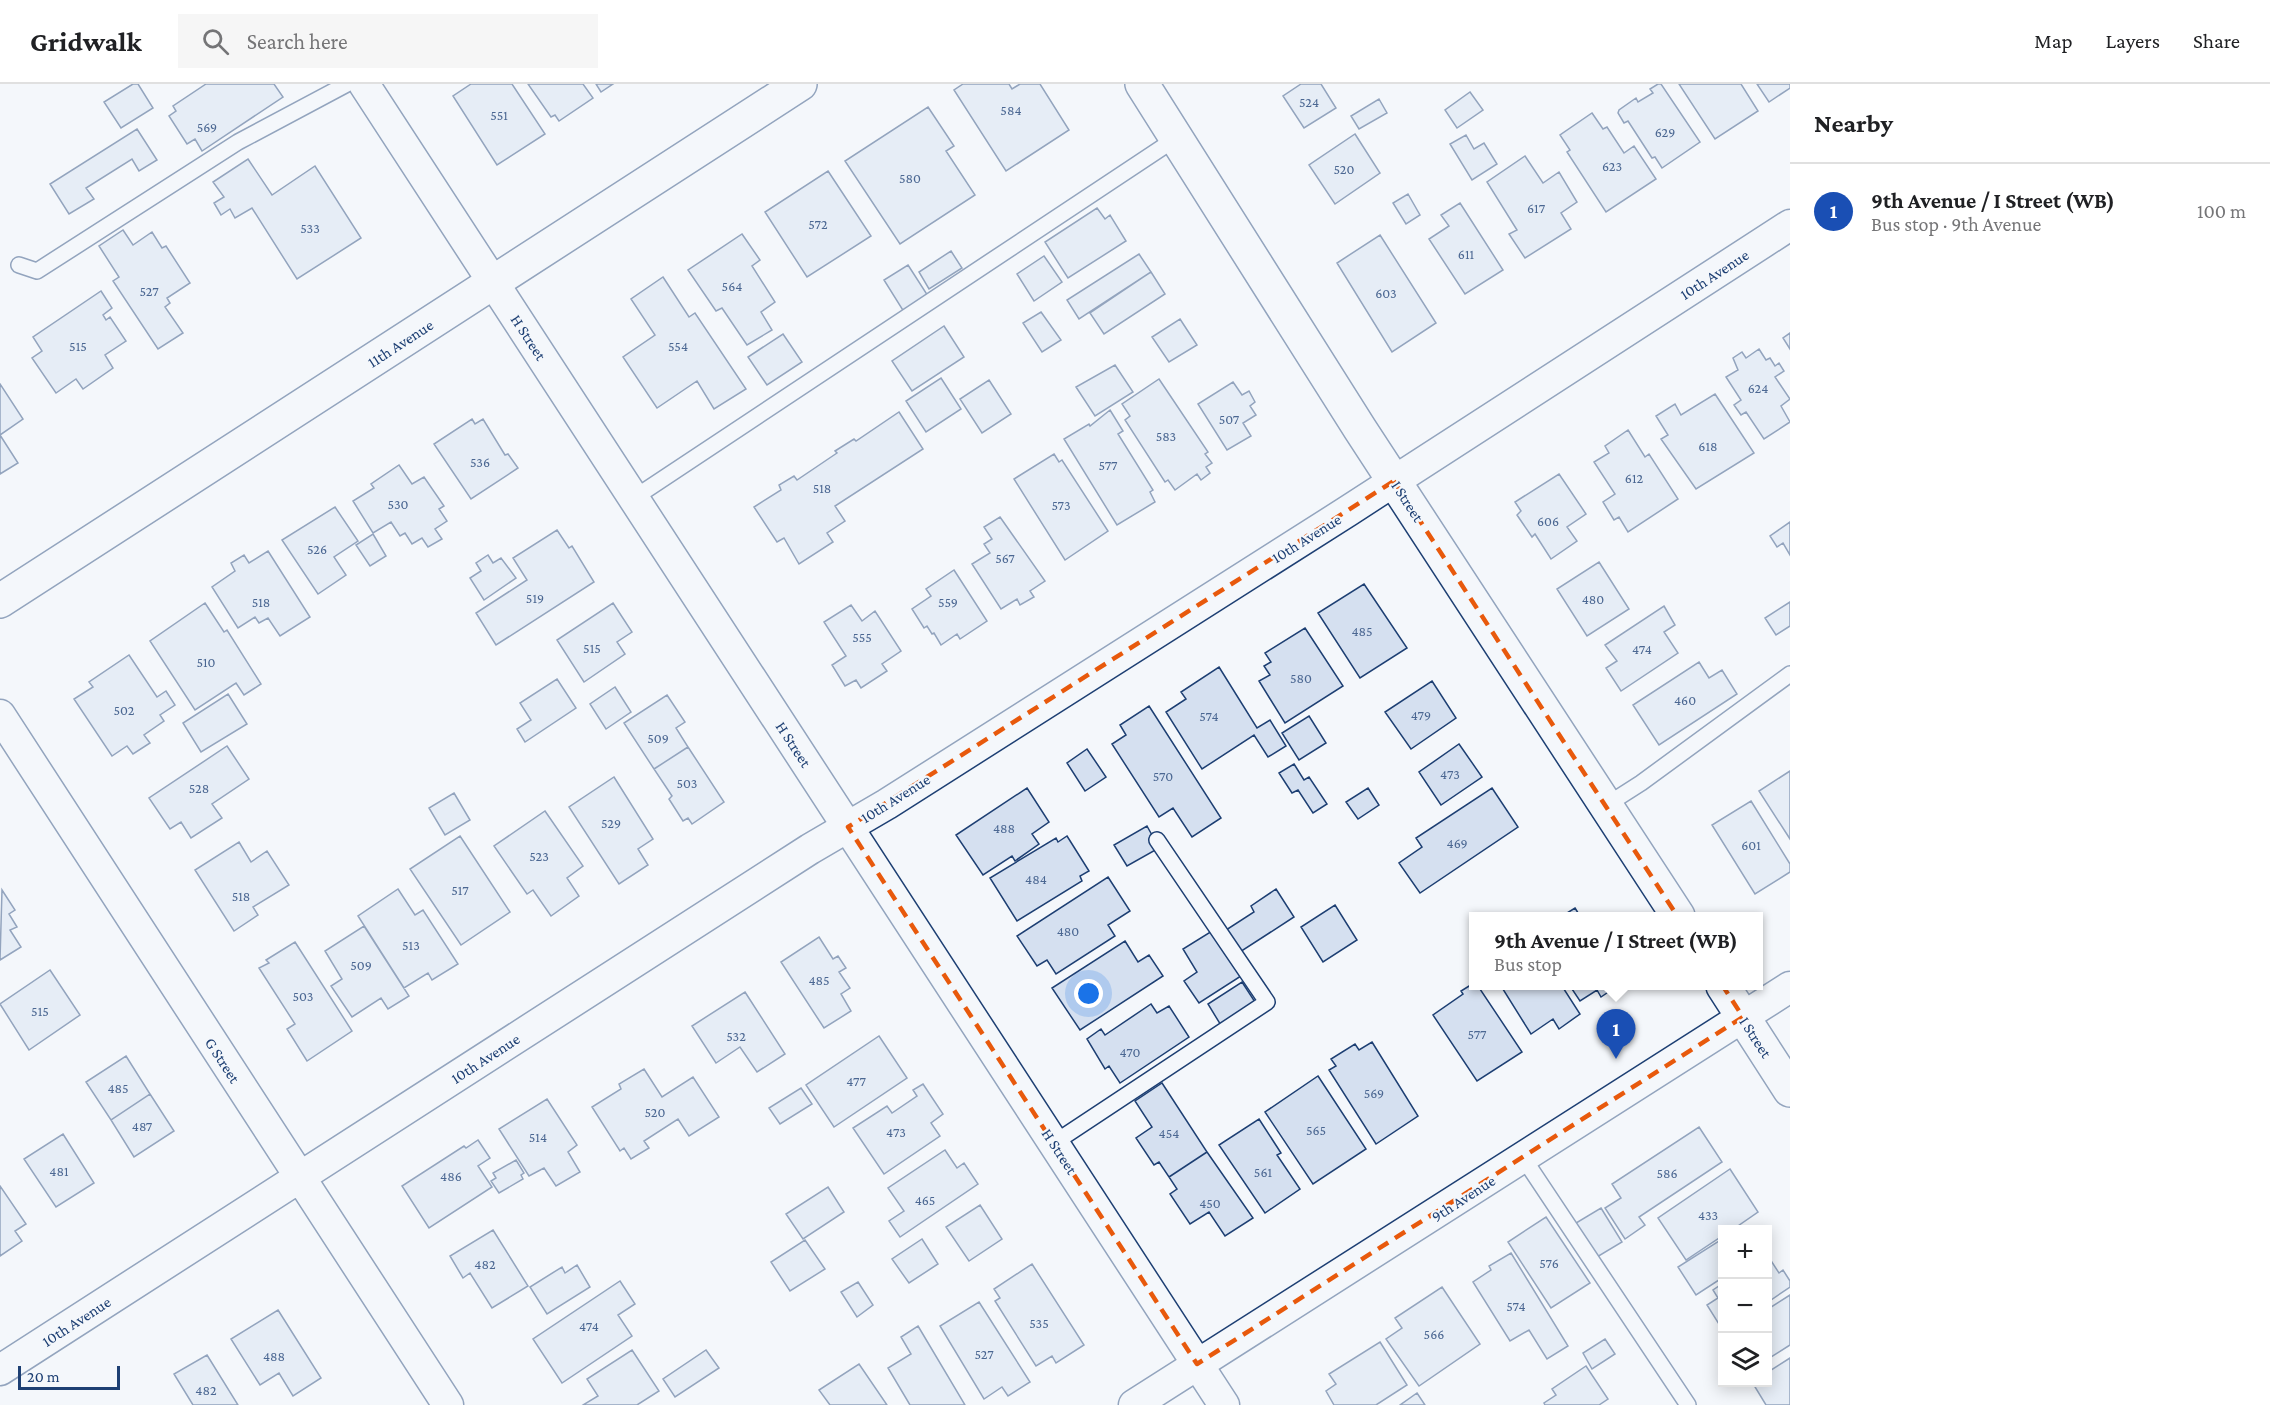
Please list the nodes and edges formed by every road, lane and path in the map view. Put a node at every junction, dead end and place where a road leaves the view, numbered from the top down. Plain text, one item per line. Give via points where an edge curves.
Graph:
1 (347, 84) edge
2 (364, 84) edge
3 (800, 84) edge
4 (1142, 84) edge
5 (1178, 137) junction
6 (1790, 225) edge
7 (19, 265) dead end
8 (494, 283) junction
9 (1395, 481) junction
10 (634, 498) junction
11 (0, 601) edge
12 (1790, 674) edge
13 (0, 715) edge
14 (1605, 806) junction
15 (848, 827) junction
16 (1156, 840) dead end
17 (1674, 912) edge
18 (1790, 987) edge
19 (1726, 990) edge
20 (1743, 1017) junction
21 (1790, 1090) edge
22 (1054, 1143) junction
23 (1524, 1159) junction
24 (300, 1179) junction
25 (1197, 1364) junction
26 (0, 1370) edge
27 (448, 1405) edge
28 (1134, 1405) edge
29 (1224, 1405) edge
30 (1688, 1405) edge

1 - 7 lane via 238,142 37,271
2 - 8 street, H Street
3 - 8 street, 11th Avenue
4 - 5 street, I Street
5 - 9 street, I Street
5 - 10 lane
6 - 9 street, 10th Avenue
8 - 10 street, H Street
8 - 11 street, 11th Avenue
9 - 14 street, I Street
9 - 15 street, 10th Avenue
10 - 15 street, H Street
12 - 14 lane
13 - 24 street, G Street
14 - 17 street, I Street
15 - 22 street, H Street
15 - 24 street, 10th Avenue
16 - 22 lane via 1267,1002
18 - 20 street, 9th Avenue
19 - 20 street, I Street
20 - 21 street, I Street
20 - 23 street, 9th Avenue
22 - 25 street, H Street
23 - 25 street, 9th Avenue
23 - 30 lane
24 - 26 street, 10th Avenue
24 - 27 street, G Street
25 - 28 street, 9th Avenue
25 - 29 street, H Street

